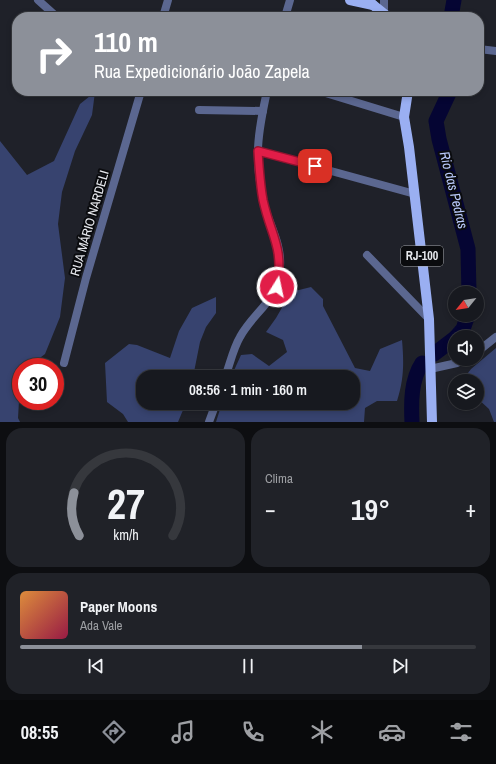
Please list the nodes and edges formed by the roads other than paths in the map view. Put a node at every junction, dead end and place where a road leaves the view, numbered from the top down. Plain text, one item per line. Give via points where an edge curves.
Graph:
1 (38, 0) edge
2 (168, 0) edge
3 (290, 0) edge
4 (350, 0) edge
5 (384, 0) edge
6 (371, 3) edge
7 (51, 12) edge
8 (164, 12) edge
9 (286, 12) edge
10 (382, 12) edge
11 (386, 12) edge
12 (484, 50) edge
13 (496, 51) edge
14 (140, 96) edge
15 (266, 96) edge
16 (335, 96) edge
17 (407, 96) edge
18 (199, 110) dead end
19 (263, 111) junction
20 (404, 117) junction
21 (258, 151) junction
22 (415, 194) junction
23 (367, 255) dead end
24 (429, 319) junction
25 (496, 337) edge
26 (484, 346) edge
27 (64, 363) dead end
28 (448, 364) edge
29 (430, 369) junction
30 (228, 370) edge
31 (214, 410) edge
32 (210, 422) edge
33 (432, 422) edge

1 - 7 street
2 - 8 street
3 - 9 street
4 - 6 main road
5 - 11 street
6 - 10 main road
12 - 13 street
14 - 27 street, RUA MÁRIO NARDELI
15 - 19 street
16 - 20 street
17 - 20 main road, RJ-100
18 - 19 street
19 - 21 street
20 - 22 main road, RJ-100
21 - 22 street
21 - 30 street via 263,202 279,251 280,267 277,287 239,338
22 - 24 main road, RJ-100
23 - 24 street
24 - 29 main road, RJ-100
25 - 26 street
28 - 29 street
29 - 33 main road, RJ-100
31 - 32 street

